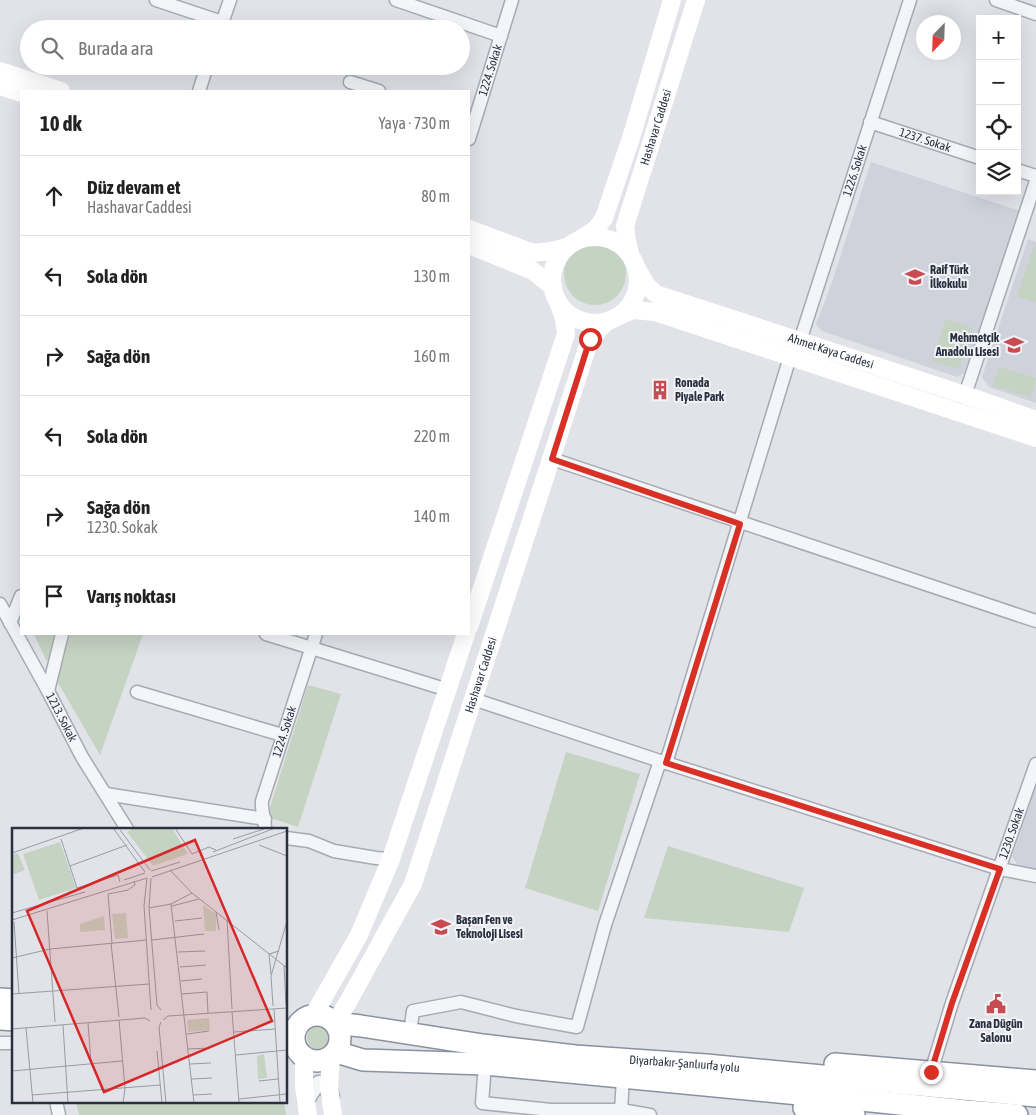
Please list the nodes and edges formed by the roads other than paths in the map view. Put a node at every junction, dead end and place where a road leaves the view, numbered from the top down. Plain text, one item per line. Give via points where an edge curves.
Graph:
1 (156, 0) edge
2 (230, 0) edge
3 (396, 0) edge
4 (512, 0) edge
5 (672, 0) edge
6 (696, 0) edge
7 (910, 0) edge
8 (996, 0) edge
9 (1036, 14) edge
10 (206, 20) edge
11 (223, 20) edge
12 (454, 20) edge
13 (470, 25) edge
14 (501, 36) junction
15 (0, 70) edge
16 (204, 75) edge
17 (350, 82) dead end
18 (0, 86) edge
19 (58, 90) edge
20 (199, 90) edge
21 (376, 90) edge
22 (20, 93) edge
23 (471, 120) edge
24 (870, 122) junction
25 (976, 157) edge
26 (1021, 171) edge
27 (1036, 176) edge
28 (1036, 181) edge
29 (470, 229) edge
30 (573, 243) junction
31 (470, 245) edge
32 (633, 261) junction
33 (555, 294) junction
34 (613, 318) junction
35 (800, 341) junction
36 (790, 357) junction
37 (965, 395) junction
38 (1036, 420) edge
39 (1036, 438) edge
40 (552, 459) junction
41 (740, 524) junction
42 (20, 599) edge
43 (0, 604) edge
44 (1036, 621) edge
45 (10, 624) junction
46 (470, 624) edge
47 (62, 635) edge
48 (269, 635) edge
49 (316, 635) edge
50 (466, 635) edge
51 (311, 648) junction
52 (448, 690) junction
53 (48, 691) junction
54 (137, 692) dead end
55 (473, 699) junction
56 (282, 735) junction
57 (663, 762) junction
58 (1036, 764) edge
59 (106, 794) junction
60 (265, 824) edge
61 (126, 828) edge
62 (288, 838) edge
63 (391, 859) junction
64 (1000, 869) junction
65 (1036, 876) edge
66 (288, 1015) edge
67 (312, 1016) junction
68 (334, 1023) junction
69 (410, 1033) junction
70 (333, 1054) junction
71 (297, 1055) edge
72 (485, 1064) junction
73 (706, 1065) junction
74 (931, 1072) junction
75 (623, 1078) junction
76 (1036, 1081) edge
77 (692, 1085) junction
78 (331, 1096) junction
79 (1036, 1096) edge
80 (56, 1102) edge
81 (307, 1108) edge
82 (621, 1110) junction
83 (59, 1115) edge
84 (333, 1115) edge
85 (650, 1115) edge
86 (854, 1115) edge
87 (1017, 1115) edge

1 - 10 street
2 - 11 street
3 - 12 street
4 - 14 street, 1224. Sokak
5 - 30 main road, Hashavar Caddesi via 604,218 596,229
6 - 32 main road, Hashavar Caddesi via 625,226
7 - 24 street, 1226. Sokak
8 - 9 street
13 - 14 street
14 - 23 street, 1224. Sokak
15 - 19 main road
16 - 20 street
17 - 21 street
18 - 22 main road
24 - 25 street, 1237. Sokak
24 - 35 street, 1226. Sokak
26 - 27 street
28 - 37 street
29 - 30 main road via 534,253
30 - 32 main road via 594,236 608,239 620,245
30 - 33 main road via 558,258 553,272
31 - 33 main road via 533,271
32 - 34 main road via 638,280 636,294 629,306
32 - 35 main road, Ahmet Kaya Caddesi via 647,286 656,294
33 - 34 main road via 567,312 580,320 593,323
33 - 46 main road via 566,334
34 - 36 main road via 633,310 655,312
34 - 40 main road, Hashavar Caddesi via 590,339
35 - 37 main road, Ahmet Kaya Caddesi
36 - 39 main road
36 - 41 street
37 - 38 main road, Ahmet Kaya Caddesi
40 - 41 street
40 - 55 main road, Hashavar Caddesi
41 - 44 street
41 - 57 street
42 - 45 street
43 - 45 street, 1213. Sokak
45 - 53 street, 1213. Sokak
47 - 53 street
48 - 51 street
49 - 51 street, 1224. Sokak
50 - 52 main road
51 - 52 street
51 - 56 street, 1224. Sokak
52 - 63 main road
53 - 59 street, 1213. Sokak via 82,757
54 - 56 street
55 - 57 street
55 - 68 main road, Hashavar Caddesi via 413,884
56 - 60 street, 1224. Sokak via 262,801
57 - 64 street
57 - 69 street via 605,925 577,1028 461,1002 413,1011
58 - 64 street, 1230. Sokak
59 - 60 street
59 - 61 street, 1213. Sokak
62 - 63 street via 309,841 334,851
63 - 67 main road via 359,936
64 - 65 street
64 - 74 street, 1230. Sokak via 945,1021
66 - 67 highway
67 - 68 highway via 325,1017
67 - 71 highway via 298,1025 295,1032
68 - 69 highway, Diyarbakır-Şanlıurfa yolu
68 - 70 highway via 340,1038
69 - 73 highway, Diyarbakır-Şanlıurfa yolu via 576,1056
70 - 71 highway via 318,1061
70 - 72 highway, Diyarbakır-Şanlıurfa yolu via 363,1060
70 - 78 main road
71 - 81 main road
72 - 75 highway, Diyarbakır-Şanlıurfa yolu
72 - 82 street via 482,1103 551,1110
73 - 74 highway via 754,1059
73 - 79 highway, Diyarbakır-Şanlıurfa yolu
74 - 76 highway
75 - 77 highway, Diyarbakır-Şanlıurfa yolu
75 - 82 street
77 - 86 highway via 753,1102
77 - 87 highway, Diyarbakır-Şanlıurfa yolu
78 - 81 street via 326,1085 319,1084 314,1087
78 - 84 main road
80 - 83 street
82 - 85 street

